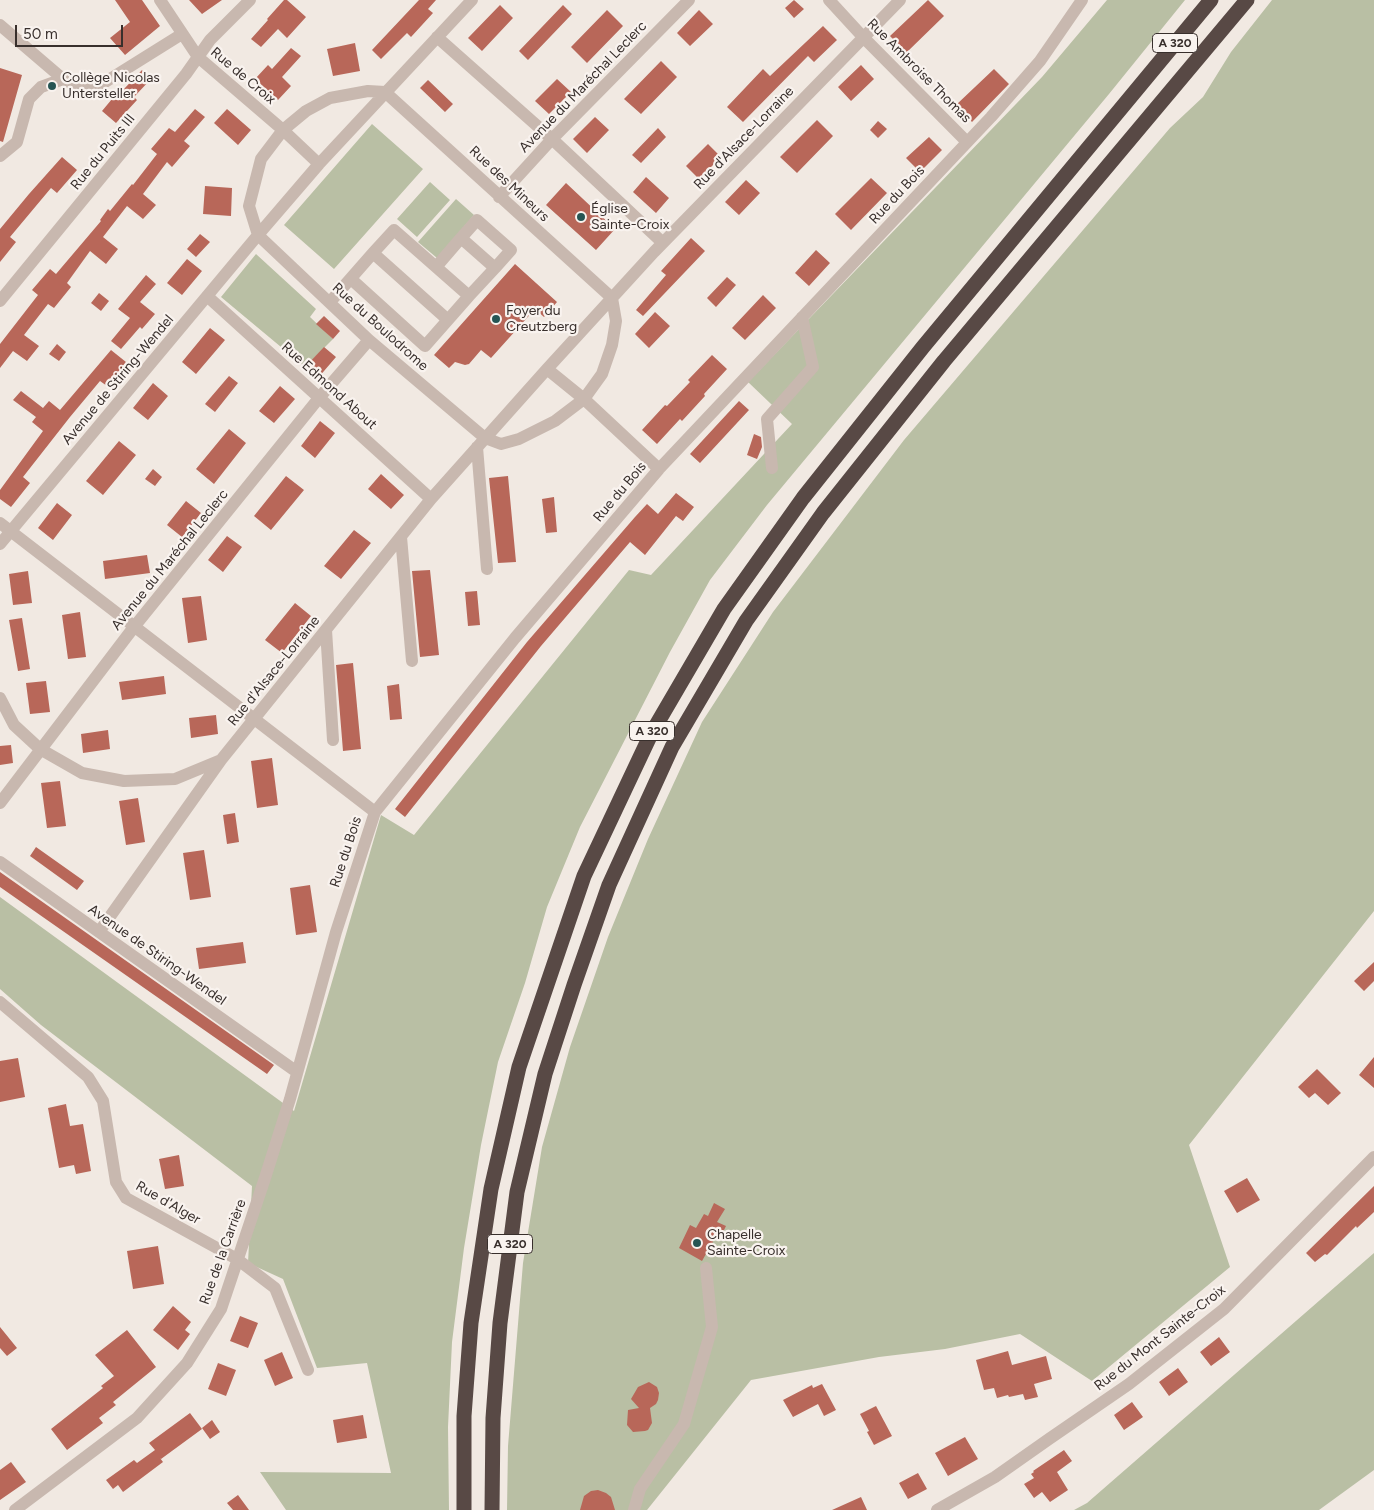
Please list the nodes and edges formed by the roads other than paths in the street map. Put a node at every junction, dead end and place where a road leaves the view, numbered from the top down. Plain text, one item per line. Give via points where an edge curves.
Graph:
1 (160, 0) edge
2 (250, 0) edge
3 (472, 0) edge
4 (689, 0) edge
5 (829, 0) edge
6 (900, 0) edge
7 (1082, 0) edge
8 (1211, 0) edge
9 (1247, 0) edge
10 (0, 25) edge
11 (182, 34) junction
12 (437, 37) junction
13 (863, 37) junction
14 (198, 57) junction
15 (63, 79) junction
16 (385, 92) junction
17 (283, 130) junction
18 (552, 139) junction
19 (967, 142) junction
20 (0, 156) edge
21 (319, 164) junction
22 (499, 197) junction
23 (258, 235) junction
24 (461, 238) junction
25 (663, 243) junction
26 (374, 254) junction
27 (436, 267) junction
28 (494, 268) junction
29 (350, 279) junction
30 (207, 296) junction
31 (469, 296) junction
32 (612, 298) junction
33 (0, 302) edge
34 (330, 302) junction
35 (802, 317) junction
36 (448, 320) junction
37 (368, 340) junction
38 (547, 369) junction
39 (319, 398) junction
40 (584, 399) junction
41 (481, 443) junction
42 (772, 468) dead end
43 (659, 469) junction
44 (431, 499) junction
45 (0, 523) edge
46 (10, 531) junction
47 (400, 537) junction
48 (0, 544) edge
49 (488, 569) dead end
50 (134, 627) junction
51 (326, 630) junction
52 (412, 661) dead end
53 (0, 698) edge
54 (255, 719) junction
55 (333, 740) dead end
56 (40, 749) junction
57 (222, 760) junction
58 (0, 803) edge
59 (374, 812) junction
60 (0, 862) edge
61 (99, 932) junction
62 (0, 1002) edge
63 (297, 1072) junction
64 (1374, 1157) edge
65 (237, 1259) junction
66 (706, 1268) dead end
67 (308, 1370) dead end
68 (15, 1510) edge
69 (464, 1510) edge
70 (492, 1510) edge
71 (634, 1510) edge
72 (937, 1510) edge

1 - 11 street, Rue de Croix
2 - 14 street, Rue du Puits III via 210,40
3 - 12 street, Avenue de Stiring-Wendel
4 - 18 street, Avenue du Maréchal Leclerc
5 - 13 street, Rue Ambroise Thomas
6 - 13 street, Rue d'Alsace-Lorraine
7 - 19 street, Rue du Bois via 1040,61
8 - 69 highway, A 320 via 923,347 803,498 724,609 651,734 584,876 519,1067 491,1189 471,1323 464,1416
9 - 70 highway, A 320 via 944,361 823,513 746,622 672,747 609,885 545,1074 517,1192 500,1323 493,1418
10 - 15 street
11 - 14 street, Rue de Croix
11 - 15 street via 94,88 76,86
12 - 16 street, Avenue de Stiring-Wendel
12 - 18 street
13 - 19 street, Rue Ambroise Thomas
13 - 25 street, Rue d'Alsace-Lorraine
14 - 17 street, Rue de Croix
14 - 33 street, Rue du Puits III
15 - 20 street via 41,87 29,99 17,142
16 - 17 street via 368,91 330,98 306,111
16 - 21 street, Avenue de Stiring-Wendel
16 - 22 street, Rue des Mineurs
17 - 21 street, Rue de Croix
17 - 23 street via 260,159 249,206
18 - 22 street, Avenue du Maréchal Leclerc
18 - 25 street
19 - 35 street, Rue du Bois
21 - 23 street, Avenue de Stiring-Wendel
22 - 32 street, Rue des Mineurs
23 - 30 street, Avenue de Stiring-Wendel
23 - 34 street, Rue du Boulodrome
24 - 27 street
24 - 28 street
24 - 28 street via 477,220 511,250
25 - 32 street, Rue d'Alsace-Lorraine
26 - 27 street via 394,230
26 - 29 street
26 - 36 street
27 - 31 street
28 - 31 street
29 - 34 street
29 - 36 street via 425,346
30 - 39 street, Rue Edmond About
30 - 46 street, Avenue de Stiring-Wendel
31 - 36 street
32 - 38 street, Rue d'Alsace-Lorraine
32 - 40 street via 616,322 612,345 602,374
34 - 37 street, Rue du Boulodrome
35 - 42 street via 813,367 767,419
35 - 43 street, Rue du Bois
37 - 39 street, Avenue du Maréchal Leclerc
37 - 41 street, Rue du Boulodrome
38 - 40 street
38 - 41 street, Rue d'Alsace-Lorraine
39 - 44 street, Rue Edmond About
39 - 50 street, Avenue du Maréchal Leclerc
40 - 41 street via 556,421 519,439 501,444
40 - 43 street
41 - 44 street, Rue d'Alsace-Lorraine
41 - 49 street
43 - 59 street, Rue du Bois via 515,638
44 - 47 street, Rue d'Alsace-Lorraine
45 - 46 street
46 - 48 street, Avenue de Stiring-Wendel
46 - 50 street
47 - 51 street, Rue d'Alsace-Lorraine
47 - 52 street
50 - 54 street
50 - 56 street, Avenue du Maréchal Leclerc
51 - 54 street, Rue d'Alsace-Lorraine
51 - 55 street
53 - 56 street via 14,725
54 - 57 street, Rue d'Alsace-Lorraine
54 - 59 street
56 - 57 street via 82,773 124,781 175,779
56 - 58 street, Avenue du Maréchal Leclerc
57 - 61 street, Rue d'Alsace-Lorraine
59 - 63 street, Rue du Bois
60 - 61 street, Avenue de Stiring-Wendel
61 - 63 street, Avenue de Stiring-Wendel
62 - 65 street, Rue d'Alger via 88,1077 103,1101 116,1182 126,1198
63 - 65 street, Rue de la Carrière
64 - 72 street, Rue du Mont Sainte-Croix via 1224,1310 1129,1384 995,1477
65 - 67 street, Rue d'Alger via 275,1288
65 - 68 street, Rue de la Carrière via 221,1309 187,1363 137,1418
66 - 71 street via 712,1327 684,1424 640,1489

